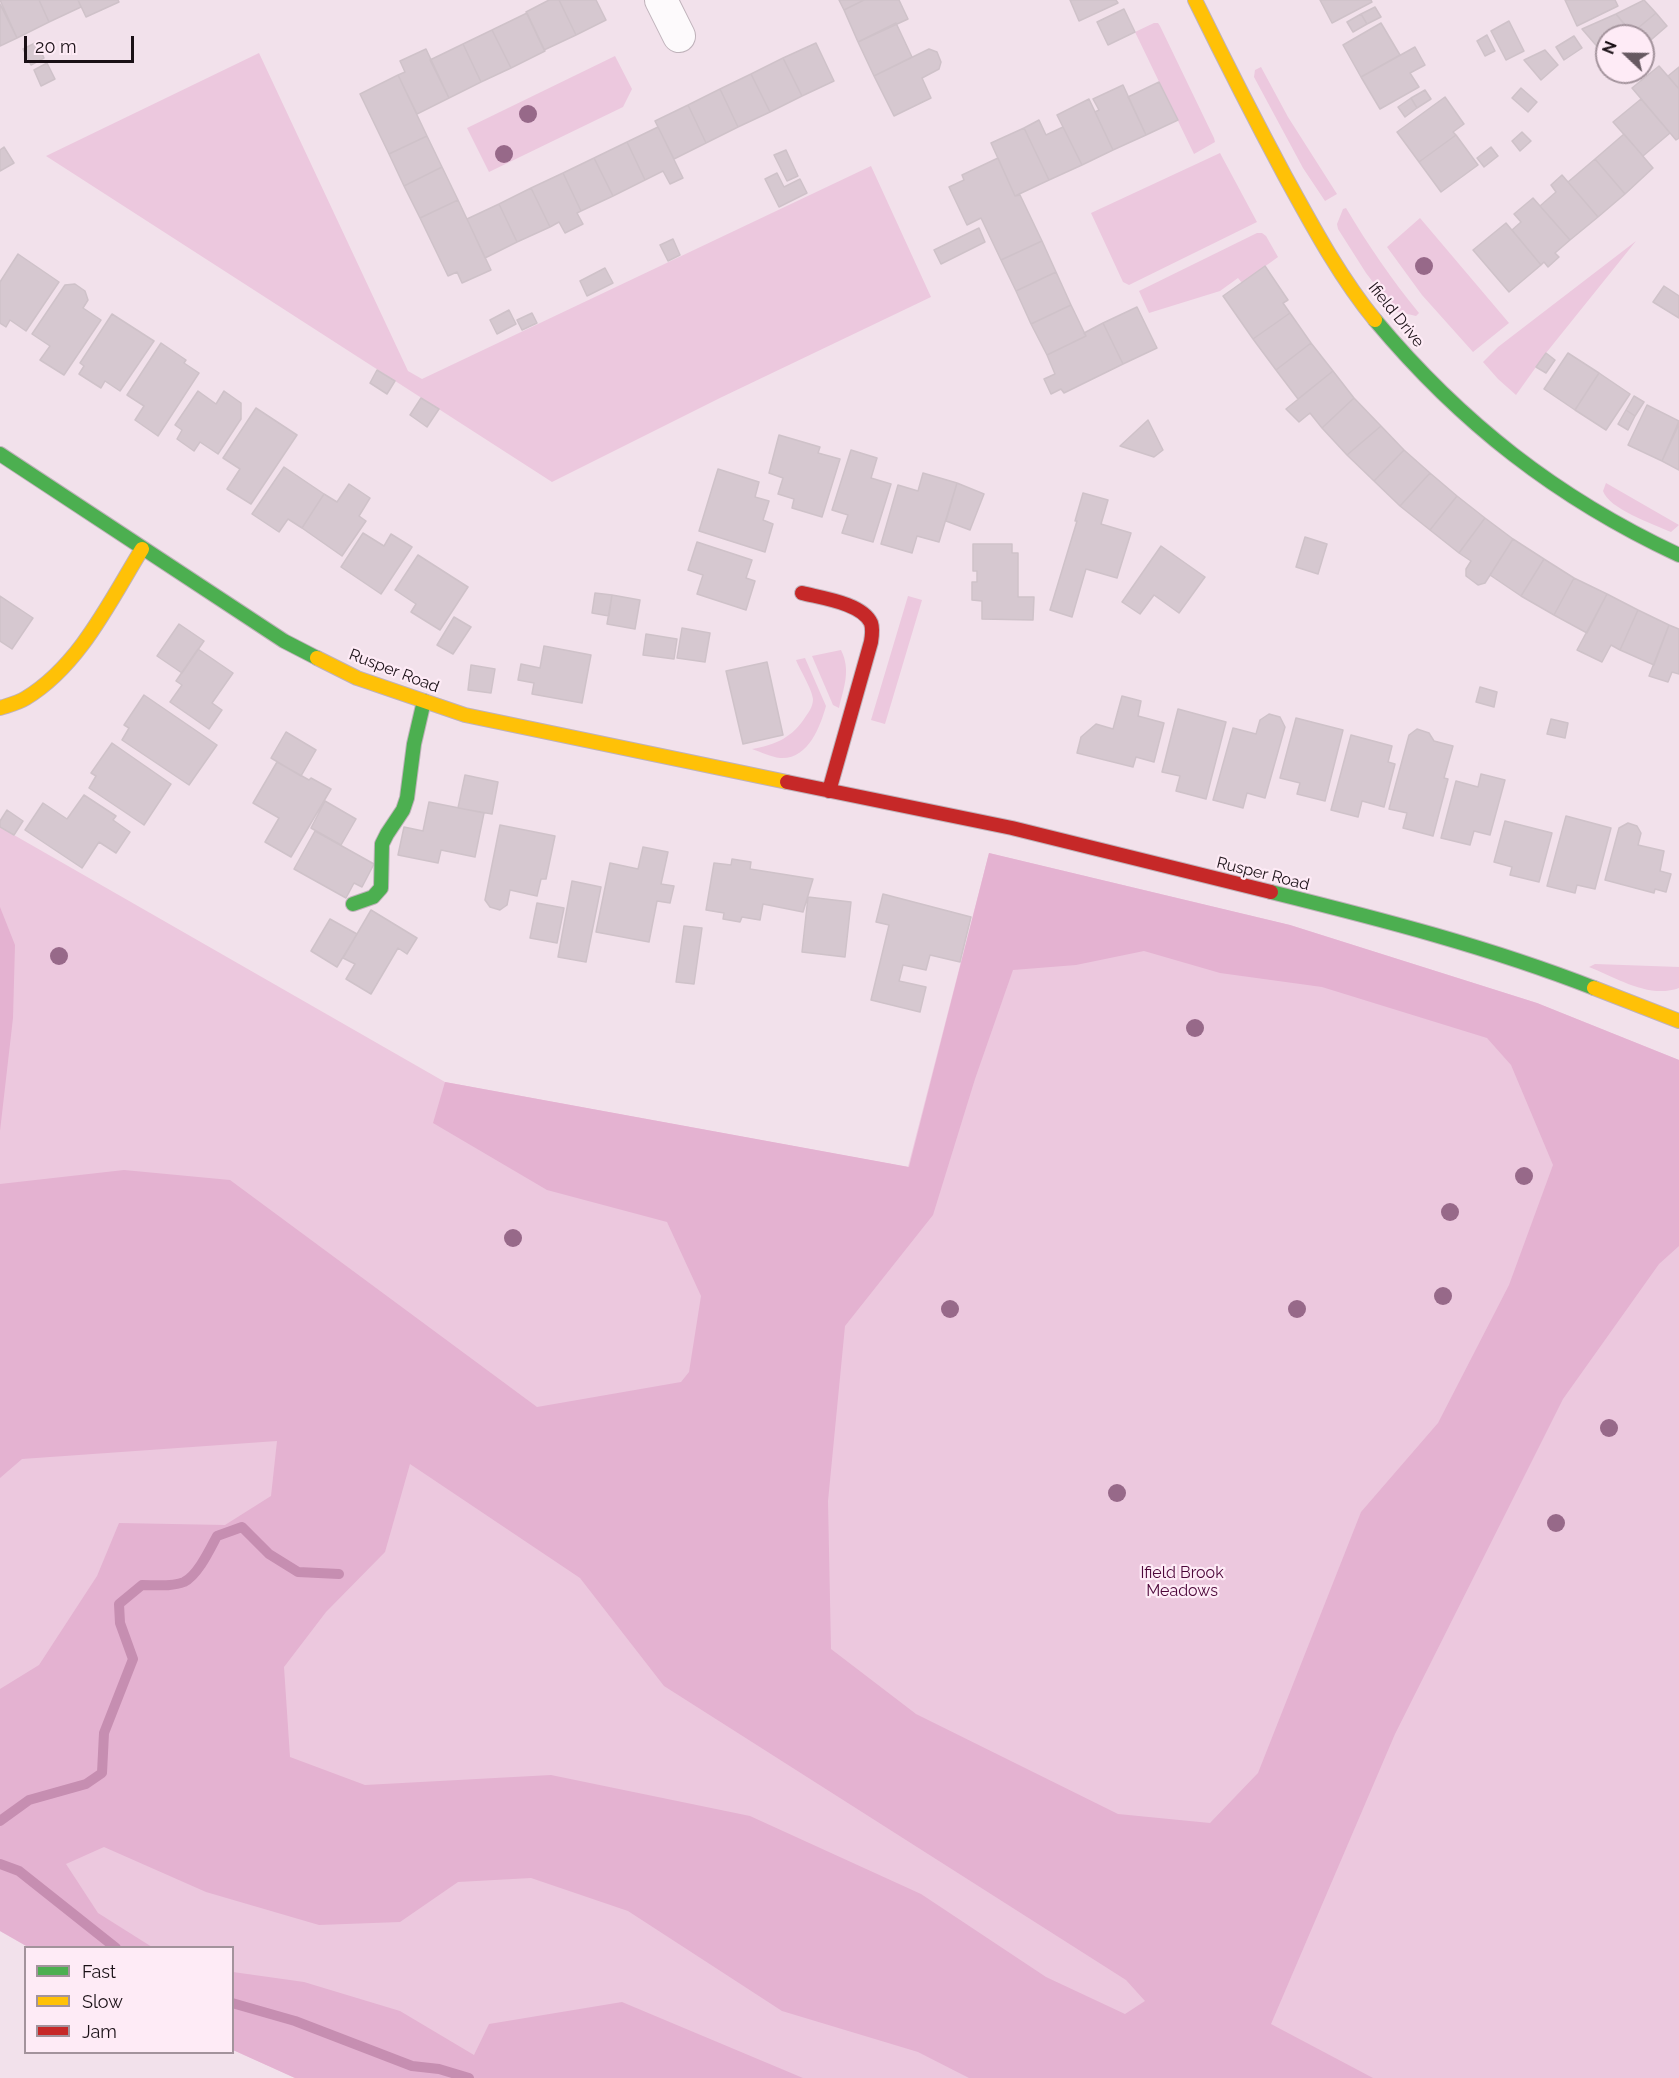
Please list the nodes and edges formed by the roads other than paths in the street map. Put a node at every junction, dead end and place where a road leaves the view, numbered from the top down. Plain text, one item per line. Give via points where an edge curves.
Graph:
1 (661, 0) edge
2 (1194, 0) edge
3 (679, 36) dead end
4 (0, 454) edge
5 (142, 549) junction
6 (1679, 555) edge
7 (802, 593) dead end
8 (424, 701) junction
9 (0, 708) edge
10 (829, 790) junction
11 (353, 904) dead end
12 (1679, 1022) edge

1 - 3 street
2 - 6 street, Ifield Drive via 1301,205 1370,313 1439,389 1515,458 1591,510
4 - 5 street, Rusper Road
5 - 8 street, Rusper Road via 284,641 357,678
5 - 9 street via 66,662 26,698
7 - 10 street via 856,608 873,626
8 - 10 street, Rusper Road via 514,726
8 - 11 street via 413,749 409,792 381,846 380,891 375,897
10 - 12 street, Rusper Road via 1012,828 1386,921 1540,967

